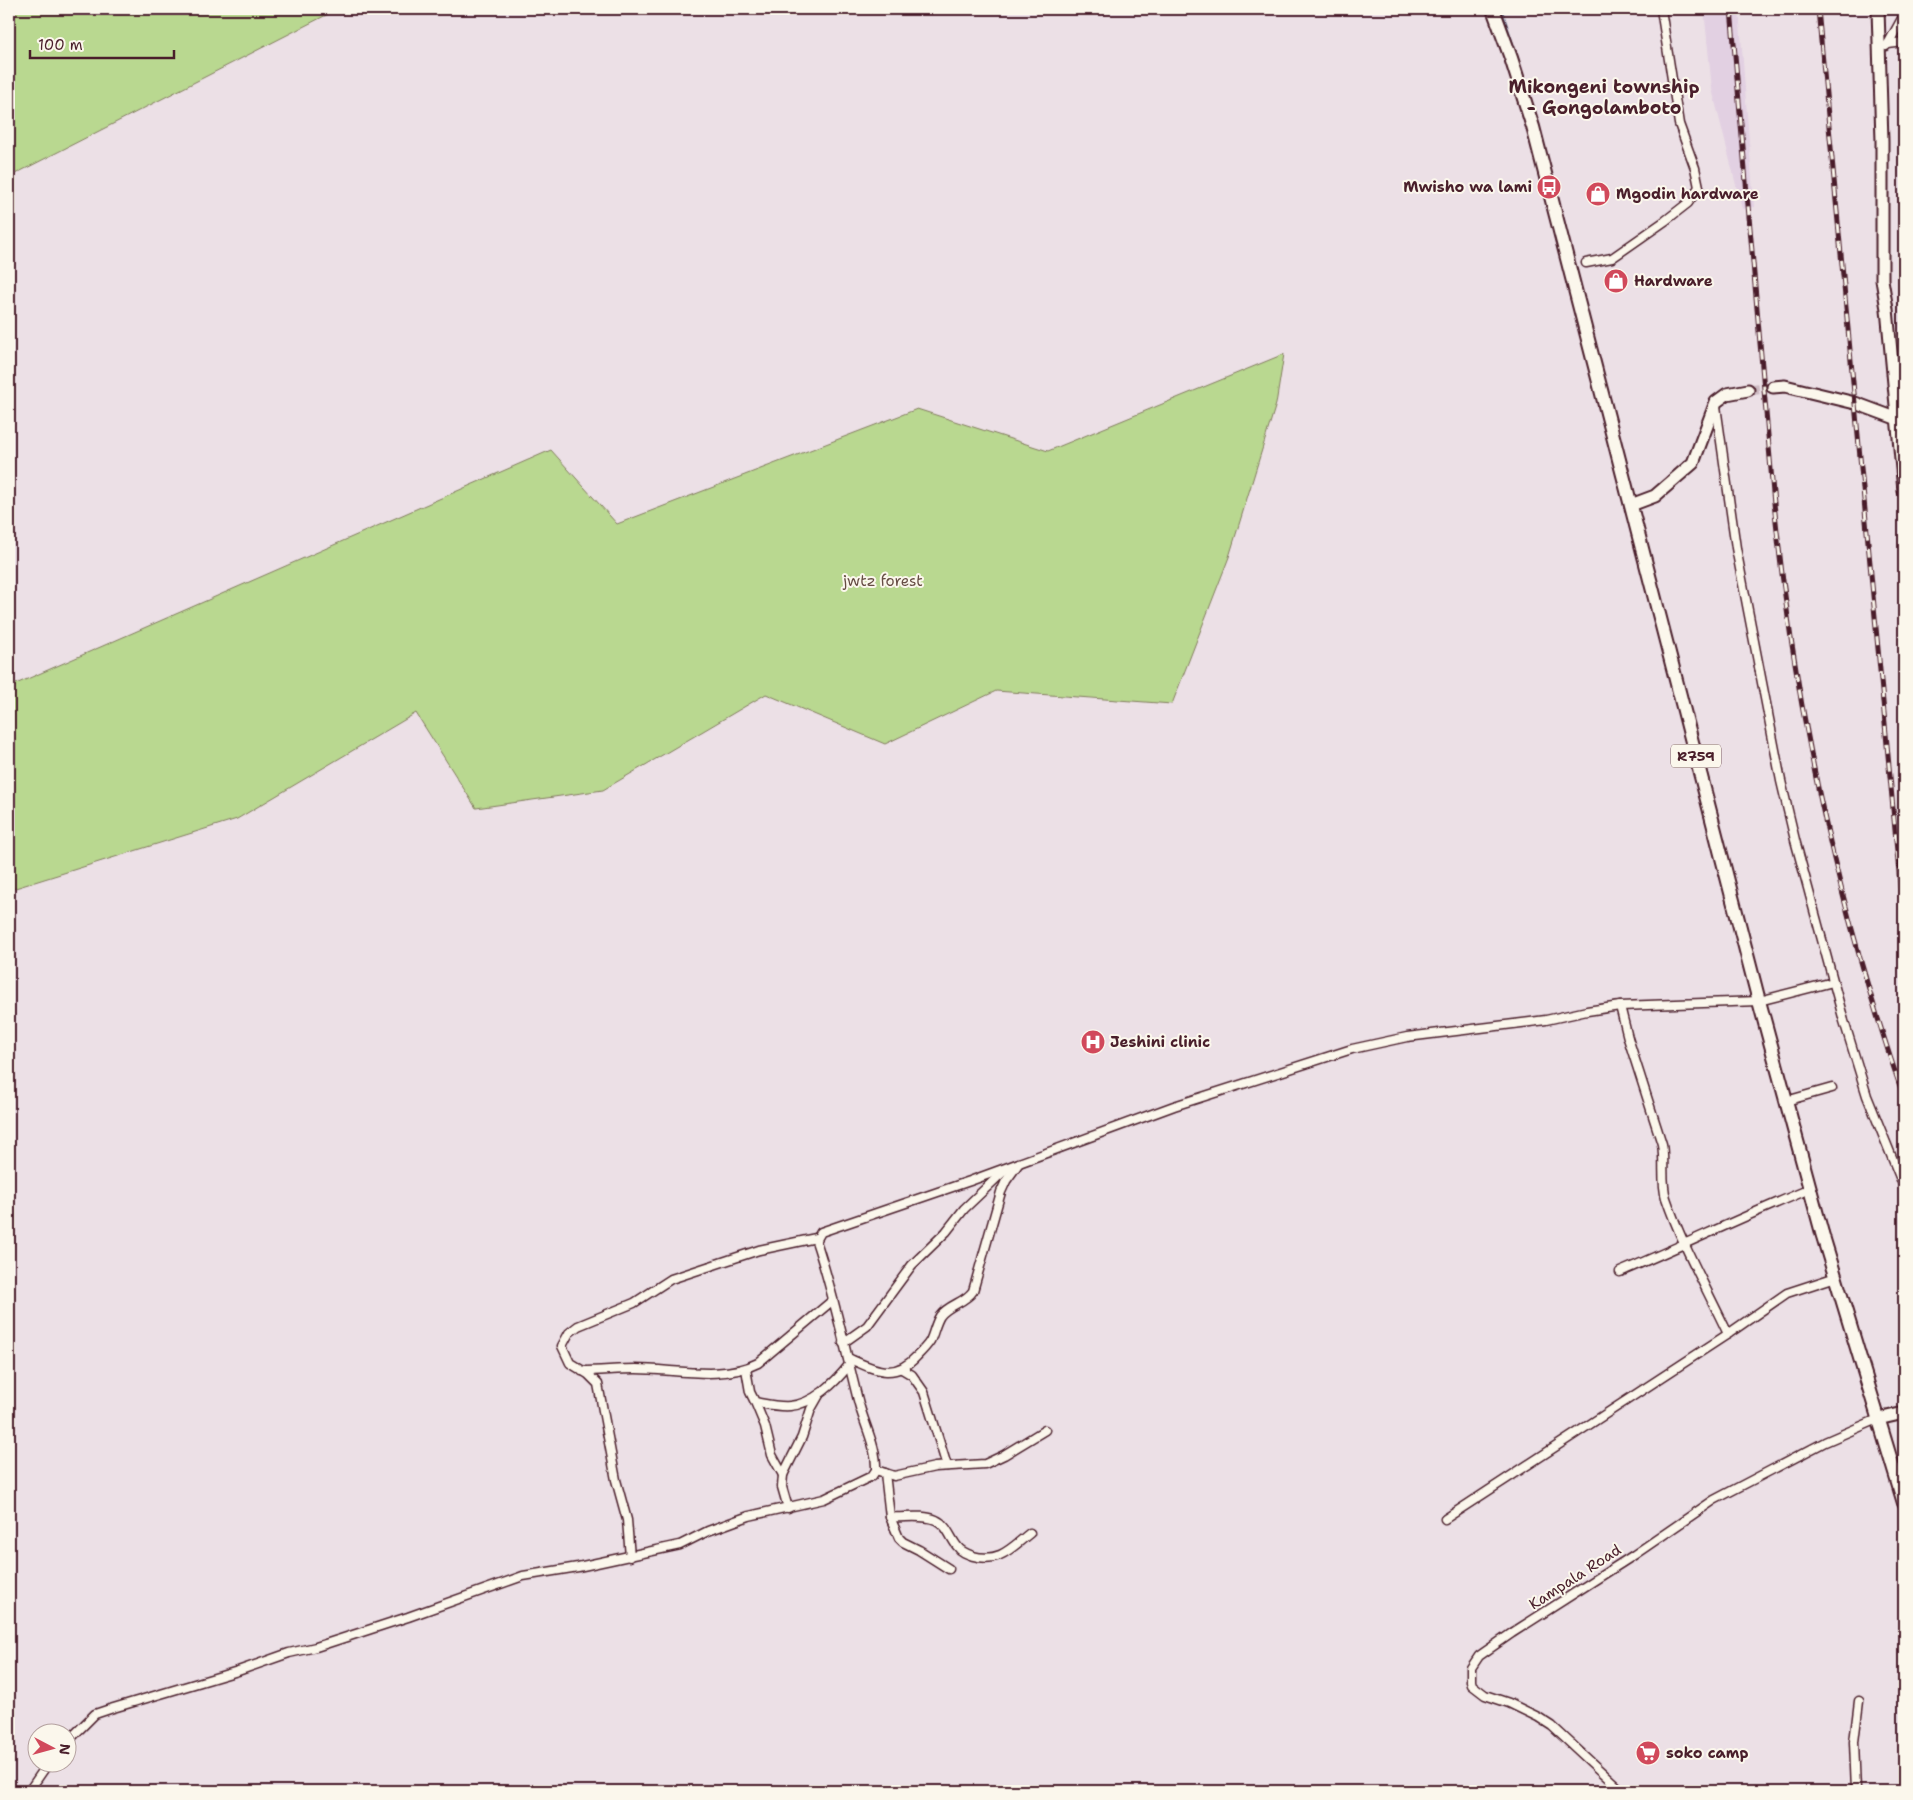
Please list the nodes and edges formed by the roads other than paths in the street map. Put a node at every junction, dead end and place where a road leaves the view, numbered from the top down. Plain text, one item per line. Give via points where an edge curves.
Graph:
1 (1493, 9) edge
2 (1661, 9) edge
3 (1878, 9) edge
4 (1904, 15) edge
5 (1904, 42) edge
6 (1888, 44) junction
7 (1879, 54) junction
8 (1586, 263) dead end
9 (1774, 387) tunnel mouth
10 (1748, 390) tunnel mouth
11 (1716, 402) junction
12 (1898, 419) junction
13 (1904, 491) edge
14 (1631, 505) junction
15 (1833, 982) junction
16 (1759, 1001) junction
17 (1620, 1006) junction
18 (1832, 1088) dead end
19 (1786, 1101) junction
20 (1019, 1163) junction
21 (1007, 1168) junction
22 (1904, 1187) edge
23 (1810, 1189) junction
24 (816, 1238) junction
25 (1685, 1244) junction
26 (1620, 1272) dead end
27 (1836, 1277) junction
28 (833, 1300) junction
29 (1728, 1334) junction
30 (843, 1343) junction
31 (849, 1362) junction
32 (746, 1369) junction
33 (902, 1369) junction
34 (581, 1371) junction
35 (820, 1393) junction
36 (755, 1402) junction
37 (1904, 1413) edge
38 (1878, 1418) junction
39 (1045, 1430) dead end
40 (946, 1466) junction
41 (876, 1470) junction
42 (885, 1473) junction
43 (783, 1475) junction
44 (1904, 1503) edge
45 (788, 1508) junction
46 (890, 1517) junction
47 (1445, 1519) dead end
48 (1030, 1533) dead end
49 (630, 1557) junction
50 (949, 1569) dead end
51 (1859, 1701) dead end
52 (78, 1731) edge
53 (41, 1772) edge
54 (29, 1791) edge
55 (1622, 1791) edge
56 (1856, 1791) edge

1 - 14 main road, R759 via 1533,127
2 - 8 street via 1679,124 1699,187 1688,203 1612,258
3 - 7 street
4 - 6 street
5 - 6 street
6 - 7 street
7 - 12 street via 1882,280
9 - 12 street via 1785,386 1855,404
10 - 11 street via 1727,394
11 - 14 street via 1693,463 1655,496
11 - 15 street via 1736,548 1781,781
12 - 13 street
14 - 16 main road, R759
15 - 16 street
15 - 22 street via 1867,1096
16 - 17 street
16 - 19 main road, R759
17 - 20 street via 1546,1020 1406,1037 1352,1049 1174,1106
17 - 25 street via 1662,1144 1666,1197
18 - 19 street
19 - 23 main road, R759
20 - 21 street
20 - 33 street via 1001,1192 974,1291 941,1315 930,1341
21 - 24 street via 827,1229
21 - 30 street via 912,1264 867,1326
23 - 25 street
23 - 27 main road, R759
24 - 28 street
24 - 34 street via 758,1250 686,1273 634,1303 578,1326 569,1333 562,1346 570,1364
25 - 26 street
25 - 29 street
27 - 29 street via 1787,1293
27 - 38 main road, R759
28 - 30 street
28 - 32 street via 758,1363
29 - 47 street
30 - 31 street
31 - 33 street via 895,1371
31 - 35 street via 832,1385
31 - 41 street via 875,1453
32 - 34 street via 719,1372
32 - 36 street
33 - 40 street via 912,1375 924,1392
34 - 49 street via 594,1379 600,1392 616,1480 627,1520
35 - 36 street via 789,1406
35 - 43 street
36 - 43 street via 772,1455
37 - 38 street
38 - 44 main road, R759
38 - 55 street, Kampala Road via 1714,1500 1479,1656 1471,1668 1472,1685 1486,1695 1524,1710 1552,1726
39 - 40 street via 984,1464
40 - 42 street via 894,1476
41 - 42 street
41 - 45 street via 866,1480 824,1500
42 - 46 street
43 - 45 street via 782,1487
45 - 49 street via 729,1522 680,1546
46 - 48 street via 934,1519 942,1523 963,1552 979,1558 997,1558
46 - 50 street via 902,1542
49 - 52 street via 523,1576 408,1618 95,1714
51 - 56 street via 1854,1742
53 - 54 street

